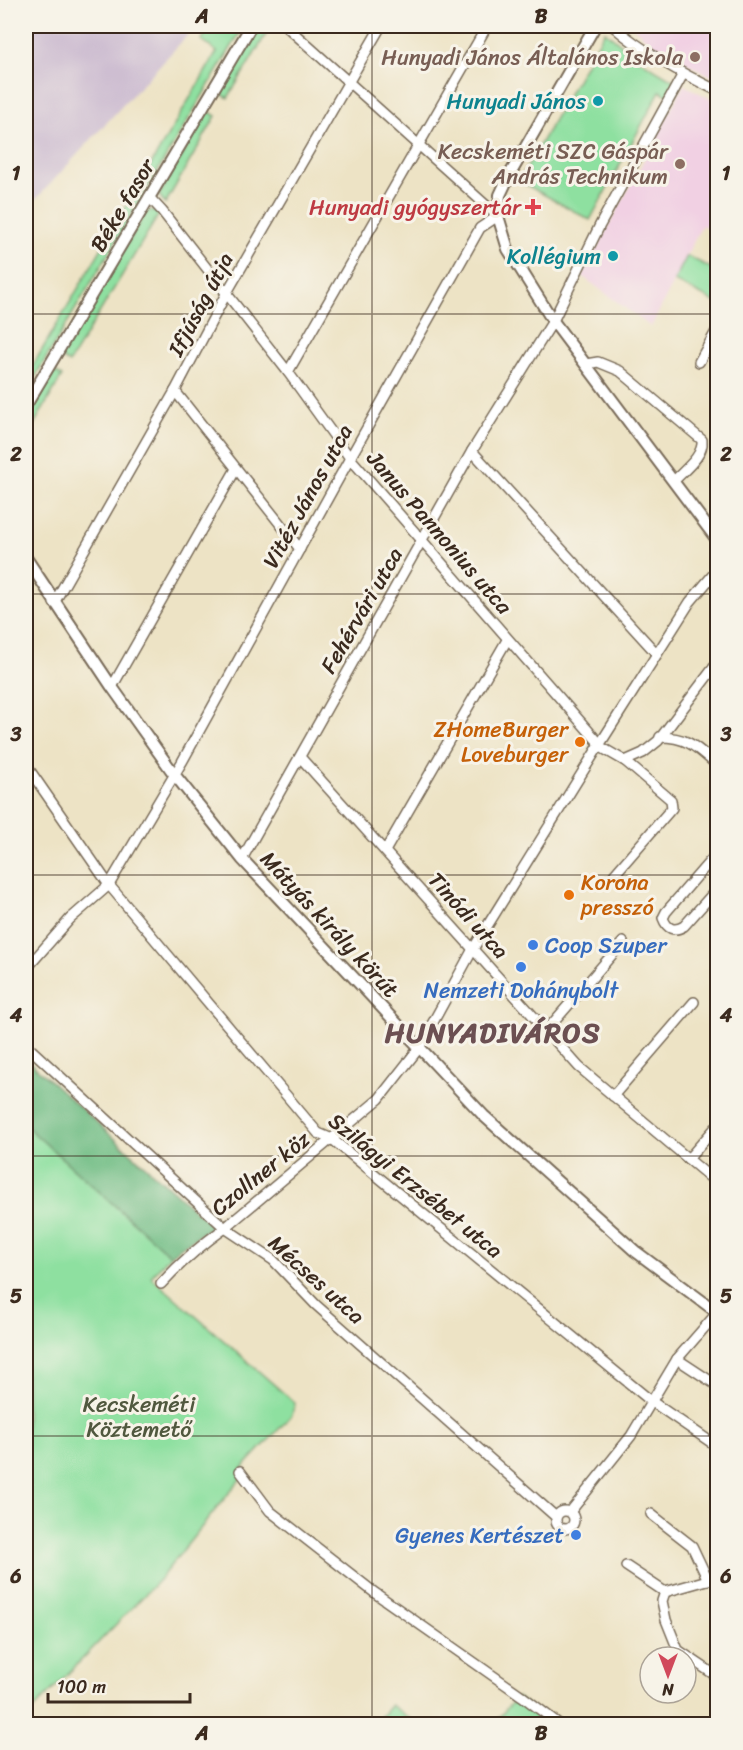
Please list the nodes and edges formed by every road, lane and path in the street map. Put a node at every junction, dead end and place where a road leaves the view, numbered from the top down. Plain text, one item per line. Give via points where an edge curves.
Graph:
1 (251, 26) edge
2 (286, 26) edge
3 (381, 26) edge
4 (487, 26) edge
5 (595, 26) edge
6 (613, 26) edge
7 (683, 74) junction
8 (347, 82) junction
9 (717, 90) edge
10 (419, 146) junction
11 (149, 197) junction
12 (498, 216) junction
13 (226, 294) junction
14 (553, 321) junction
15 (717, 328) edge
16 (699, 362) dead end
17 (586, 364) junction
18 (288, 372) junction
19 (175, 391) junction
20 (26, 405) edge
21 (472, 451) junction
22 (350, 458) junction
23 (236, 469) junction
24 (674, 481) junction
25 (717, 541) edge
26 (423, 542) junction
27 (300, 549) junction
28 (26, 558) edge
29 (717, 569) edge
30 (54, 603) junction
31 (507, 640) junction
32 (657, 654) junction
33 (717, 662) edge
34 (112, 687) junction
35 (660, 737) junction
36 (599, 745) junction
37 (300, 757) junction
38 (625, 761) junction
39 (26, 765) edge
40 (717, 766) edge
41 (174, 774) junction
42 (385, 851) junction
43 (717, 852) edge
44 (242, 859) junction
45 (614, 875) dead end
46 (109, 885) junction
47 (717, 888) edge
48 (623, 942) dead end
49 (474, 949) junction
50 (26, 969) edge
51 (694, 1002) dead end
52 (546, 1031) junction
53 (26, 1045) edge
54 (419, 1048) junction
55 (613, 1095) junction
56 (717, 1125) edge
57 (332, 1139) junction
58 (688, 1159) junction
59 (717, 1184) edge
60 (225, 1228) junction
61 (161, 1284) dead end
62 (717, 1312) edge
63 (677, 1359) junction
64 (717, 1386) edge
65 (651, 1401) junction
66 (717, 1447) edge
67 (240, 1472) dead end
68 (570, 1512) junction
69 (651, 1514) dead end
70 (556, 1517) junction
71 (626, 1566) dead end
72 (713, 1579) edge
73 (665, 1592) junction
74 (717, 1677) edge
75 (559, 1725) edge

1 - 11 street, Béke fasor
2 - 8 street
3 - 8 street, Ifjúság útja
4 - 10 street
5 - 12 street via 509,176 500,195
6 - 7 street
7 - 9 street
7 - 14 street, Fehérvári utca via 600,225
8 - 10 street
8 - 13 street, Ifjúság útja
10 - 12 street
10 - 18 street
11 - 13 street, Janus Pannonius utca
11 - 20 street, Béke fasor
12 - 14 street via 508,249
12 - 22 street, Vitéz János utca via 480,228
13 - 18 street, Janus Pannonius utca
13 - 19 street, Ifjúság útja
14 - 17 street
14 - 21 street, Fehérvári utca
15 - 16 street
17 - 24 street
17 - 24 street via 598,362 620,371 702,440 700,453
18 - 22 street, Janus Pannonius utca
19 - 23 street
19 - 30 street, Ifjúság útja
21 - 26 street, Fehérvári utca
21 - 32 street
22 - 26 street, Janus Pannonius utca
22 - 27 street, Vitéz János utca
23 - 27 street
23 - 34 street
24 - 25 street
26 - 31 street, Janus Pannonius utca
26 - 37 street, Fehérvári utca
27 - 41 street, Vitéz János utca
28 - 30 street, Mátyás király körút
29 - 32 street, Czollner köz via 690,602
30 - 34 street, Mátyás király körút
31 - 36 street, Janus Pannonius utca
31 - 42 street
32 - 36 street, Czollner köz
33 - 35 street
34 - 41 street, Mátyás király körút
35 - 38 street via 643,753
35 - 40 street via 693,743
36 - 38 street, Janus Pannonius utca
36 - 49 street, Czollner köz via 539,849
37 - 42 street, Tinódi utca
37 - 44 street, Fehérvári utca
38 - 45 street, Janus Pannonius utca via 671,800 672,808
39 - 46 street, Szilágyi Erzsébet utca
41 - 44 street, Mátyás király körút
41 - 46 street, Vitéz János utca
42 - 49 street, Tinódi utca
43 - 47 street via 666,912 666,925 679,930
44 - 54 street, Mátyás király körút
46 - 50 street, Vitéz János utca via 70,919
46 - 57 street, Szilágyi Erzsébet utca via 318,1133
48 - 52 street
49 - 52 street, Tinódi utca
49 - 54 street, Czollner köz
51 - 55 street
52 - 55 street, Tinódi utca
53 - 60 street, Mécses utca
54 - 57 street, Czollner köz via 379,1099
54 - 62 street, Mátyás király körút via 484,1116 569,1194 635,1251
55 - 58 street, Tinódi utca
56 - 58 street
57 - 60 street, Czollner köz
57 - 65 street, Szilágyi Erzsébet utca
58 - 59 street, Tinódi utca
60 - 61 street, Czollner köz via 182,1261
60 - 70 street, Mécses utca via 273,1260 316,1305
62 - 63 street
63 - 64 street
63 - 65 street
65 - 66 street, Szilágyi Erzsébet utca
65 - 68 street via 631,1436
67 - 75 street via 270,1511 375,1593
68 - 70 street via 560,1512
68 - 70 street via 574,1521 569,1528 560,1527
69 - 72 street via 692,1546
71 - 73 street
72 - 73 street
73 - 74 street via 662,1601 666,1620 678,1650

